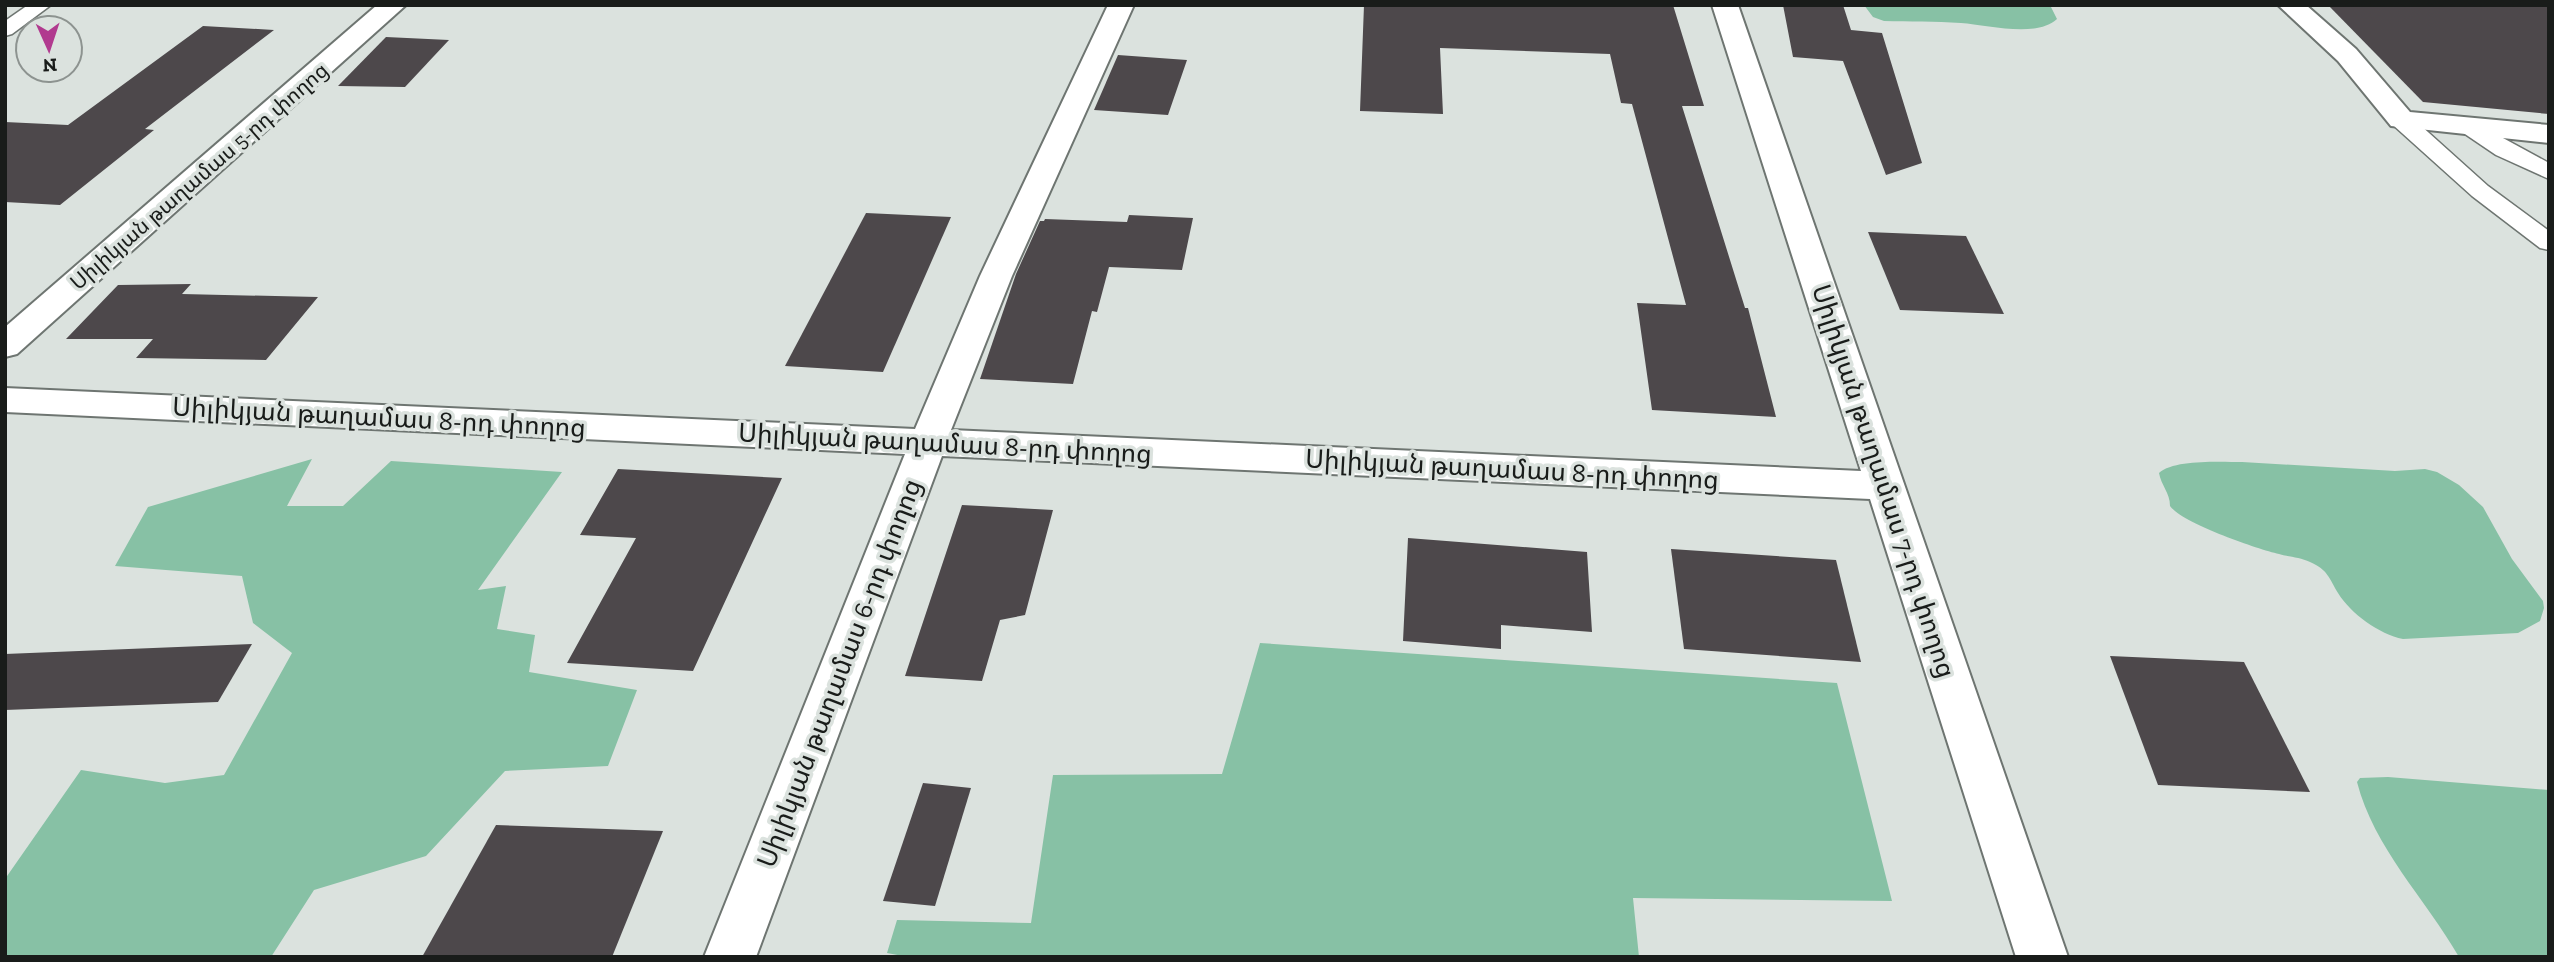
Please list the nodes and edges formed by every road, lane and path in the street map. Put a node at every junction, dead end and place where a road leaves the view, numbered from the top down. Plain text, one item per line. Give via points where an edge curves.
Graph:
1 (41, 5) edge
2 (393, 5) edge
3 (1725, 5) edge
4 (2291, 5) edge
5 (1120, 7) edge
6 (5, 30) edge
7 (2401, 120) junction
8 (2470, 127) junction
9 (2549, 134) edge
10 (2549, 172) edge
11 (2549, 243) edge
12 (5, 346) edge
13 (5, 400) edge
14 (928, 442) junction
15 (1885, 486) junction
16 (730, 957) edge
17 (2042, 957) edge

1 - 6 lane
2 - 12 street, Սիլիկյան թաղամաս 5-րդ փողոց
3 - 15 street, Սիլիկյան թաղամաս 7-րդ փողոց
4 - 7 street via 2347,55
5 - 14 street, Սիլիկյան թաղամաս 6-րդ փողոց via 996,276
7 - 8 street
7 - 11 lane via 2480,191
8 - 9 street
8 - 10 lane
13 - 14 street, Սիլիկյան թաղամաս 8-րդ փողոց
14 - 15 street, Սիլիկյան թաղամաս 8-րդ փողոց
14 - 16 street, Սիլիկյան թաղամաս 6-րդ փողոց
15 - 17 street, Սիլիկյան թաղամաս 7-րդ փողոց

